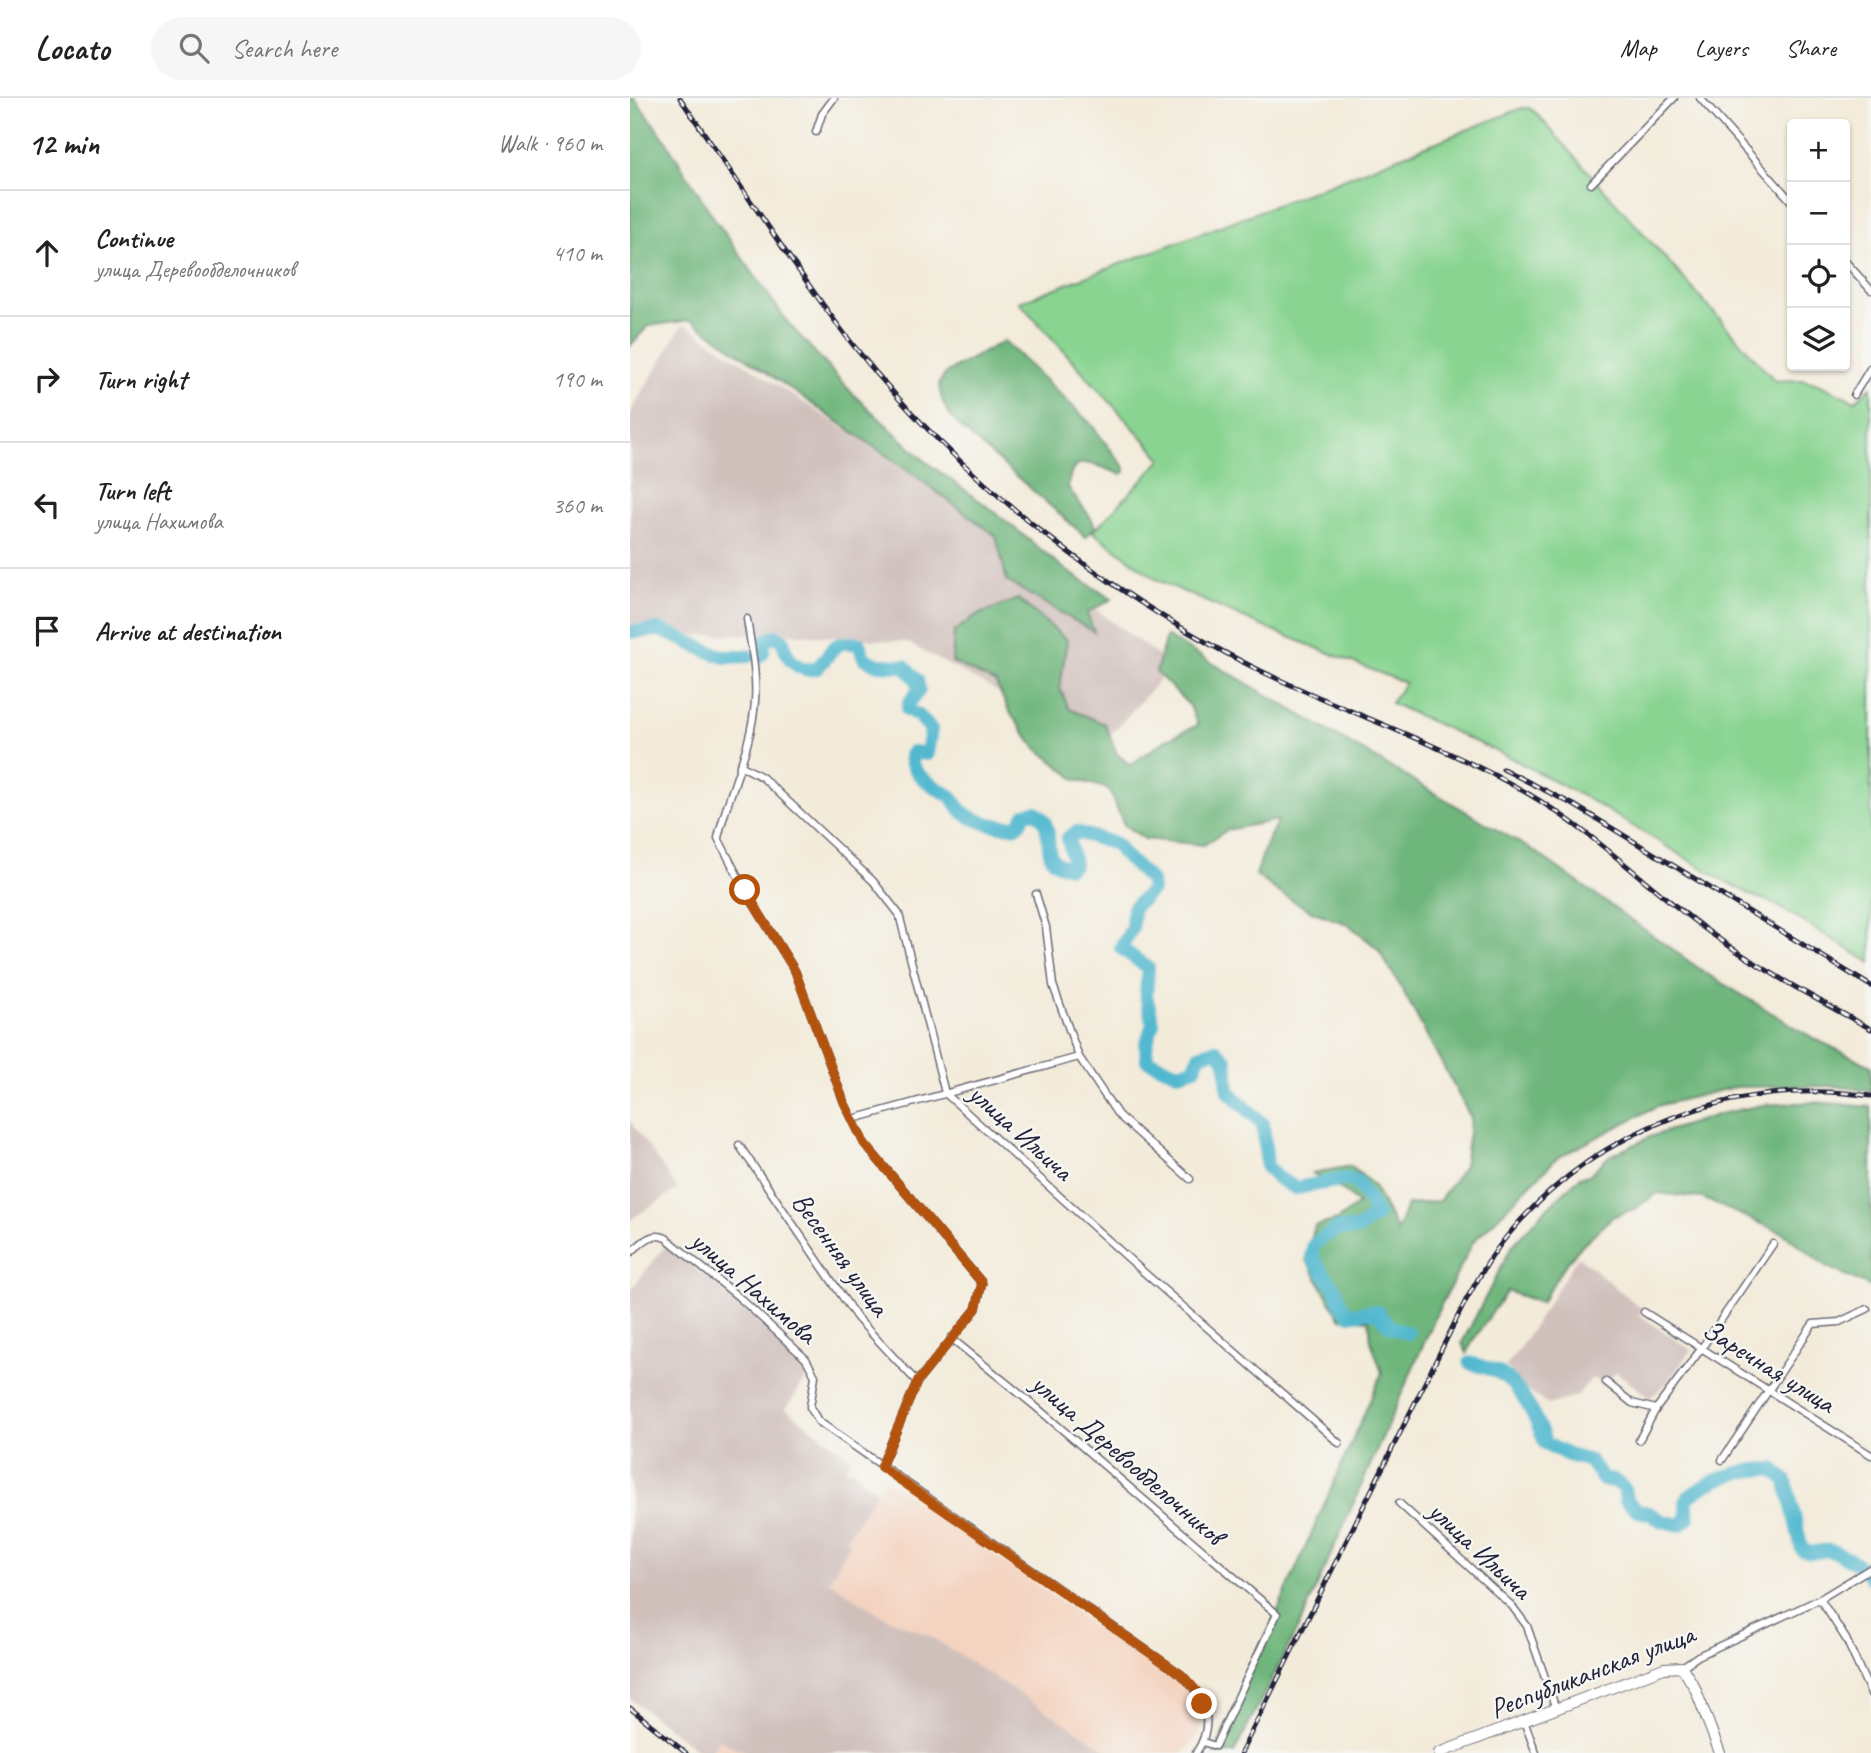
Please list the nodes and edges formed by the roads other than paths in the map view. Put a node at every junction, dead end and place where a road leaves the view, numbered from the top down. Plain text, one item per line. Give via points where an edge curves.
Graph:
1 (834, 98) edge
2 (1674, 98) edge
3 (1700, 98) edge
4 (816, 132) dead end
5 (1591, 184) dead end
6 (1787, 196) edge
7 (1850, 267) edge
8 (1871, 290) edge
9 (1871, 368) edge
10 (1854, 395) dead end
11 (747, 619) dead end
12 (740, 765) junction
13 (1036, 894) dead end
14 (1079, 1057) junction
15 (945, 1093) junction
16 (853, 1119) junction
17 (738, 1144) dead end
18 (1191, 1179) dead end
19 (1773, 1244) dead end
20 (630, 1253) edge
21 (1867, 1309) dead end
22 (1644, 1312) dead end
23 (951, 1338) junction
24 (1701, 1349) junction
25 (917, 1382) junction
26 (1606, 1382) dead end
27 (1769, 1390) junction
28 (1656, 1409) junction
29 (1639, 1440) dead end
30 (1339, 1443) dead end
31 (1871, 1455) edge
32 (1722, 1460) dead end
33 (881, 1467) junction
34 (1399, 1503) dead end
35 (1871, 1568) edge
36 (1820, 1599) junction
37 (1682, 1667) junction
38 (1871, 1694) edge
39 (1556, 1709) junction
40 (1524, 1721) junction
41 (1203, 1742) junction
42 (1196, 1753) edge
43 (1439, 1753) edge
44 (1536, 1753) edge
45 (1720, 1753) edge

1 - 4 street
2 - 5 street
3 - 6 street
7 - 8 street
9 - 10 street
11 - 12 street via 755,702
12 - 15 street, улица Ильича via 762,777 873,881 899,914
12 - 16 street via 718,838 795,971
13 - 14 street via 1046,927 1053,985
14 - 15 street
14 - 18 street via 1118,1115
15 - 16 street
15 - 30 street, улица Ильича
16 - 23 street via 864,1143 982,1283 976,1309
17 - 25 street, Весенняя улица via 857,1318
19 - 24 street
20 - 33 street, улица Нахимова via 647,1238 663,1236 741,1299 811,1365 814,1417
21 - 27 street via 1839,1322 1813,1324
22 - 24 street, Заречная улица
23 - 25 street
23 - 41 street, улица Деревообделочников via 1277,1614 1216,1746
24 - 27 street, Заречная улица
24 - 28 street
25 - 33 street
26 - 28 street via 1632,1403
27 - 31 street, Заречная улица
27 - 32 street
28 - 29 street
33 - 41 street, улица Нахимова via 1182,1675 1196,1690 1205,1714
34 - 39 street, улица Ильича via 1512,1606 1527,1626
35 - 36 street, Республиканская улица
36 - 37 street, Республиканская улица
36 - 38 street via 1846,1639
37 - 39 main road, Республиканская улица via 1664,1668
37 - 45 main road
39 - 40 main road, Республиканская улица
40 - 43 main road, Республиканская улица
40 - 44 street
41 - 42 street

